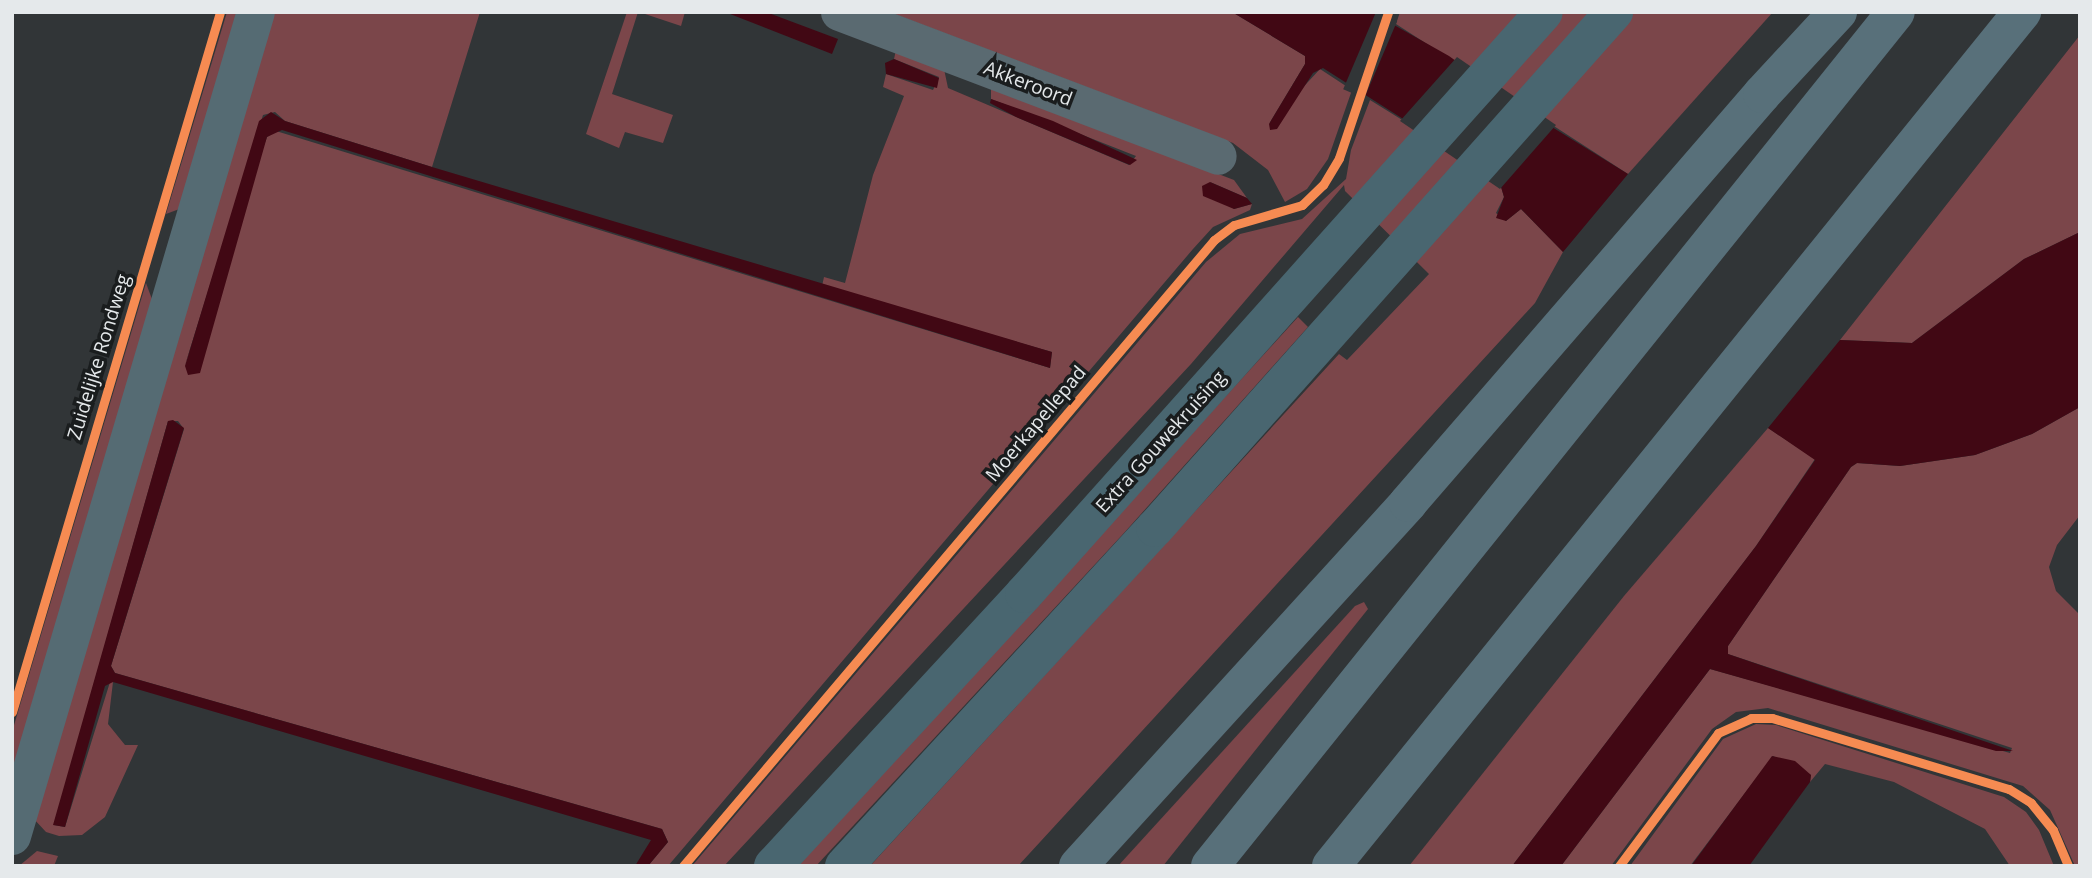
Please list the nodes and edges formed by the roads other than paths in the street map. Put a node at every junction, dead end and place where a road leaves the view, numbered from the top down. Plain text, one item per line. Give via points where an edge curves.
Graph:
1 (256, 12) edge
2 (839, 12) edge
3 (1544, 12) edge
4 (1614, 12) edge
5 (1838, 12) edge
6 (1896, 12) edge
7 (2022, 12) edge
8 (1217, 156) dead end
9 (1442, 735) junction
10 (12, 836) edge
11 (773, 866) edge
12 (845, 866) edge
13 (1078, 866) edge
14 (1210, 866) edge
15 (1332, 866) edge
16 (1346, 866) edge

1 - 10 main road
2 - 8 street, Akkeroord
3 - 11 main road, Extra Gouwekruising via 1286,304
4 - 12 main road
5 - 13 highway via 1408,503
6 - 14 highway
7 - 9 highway
9 - 15 highway
9 - 16 highway

